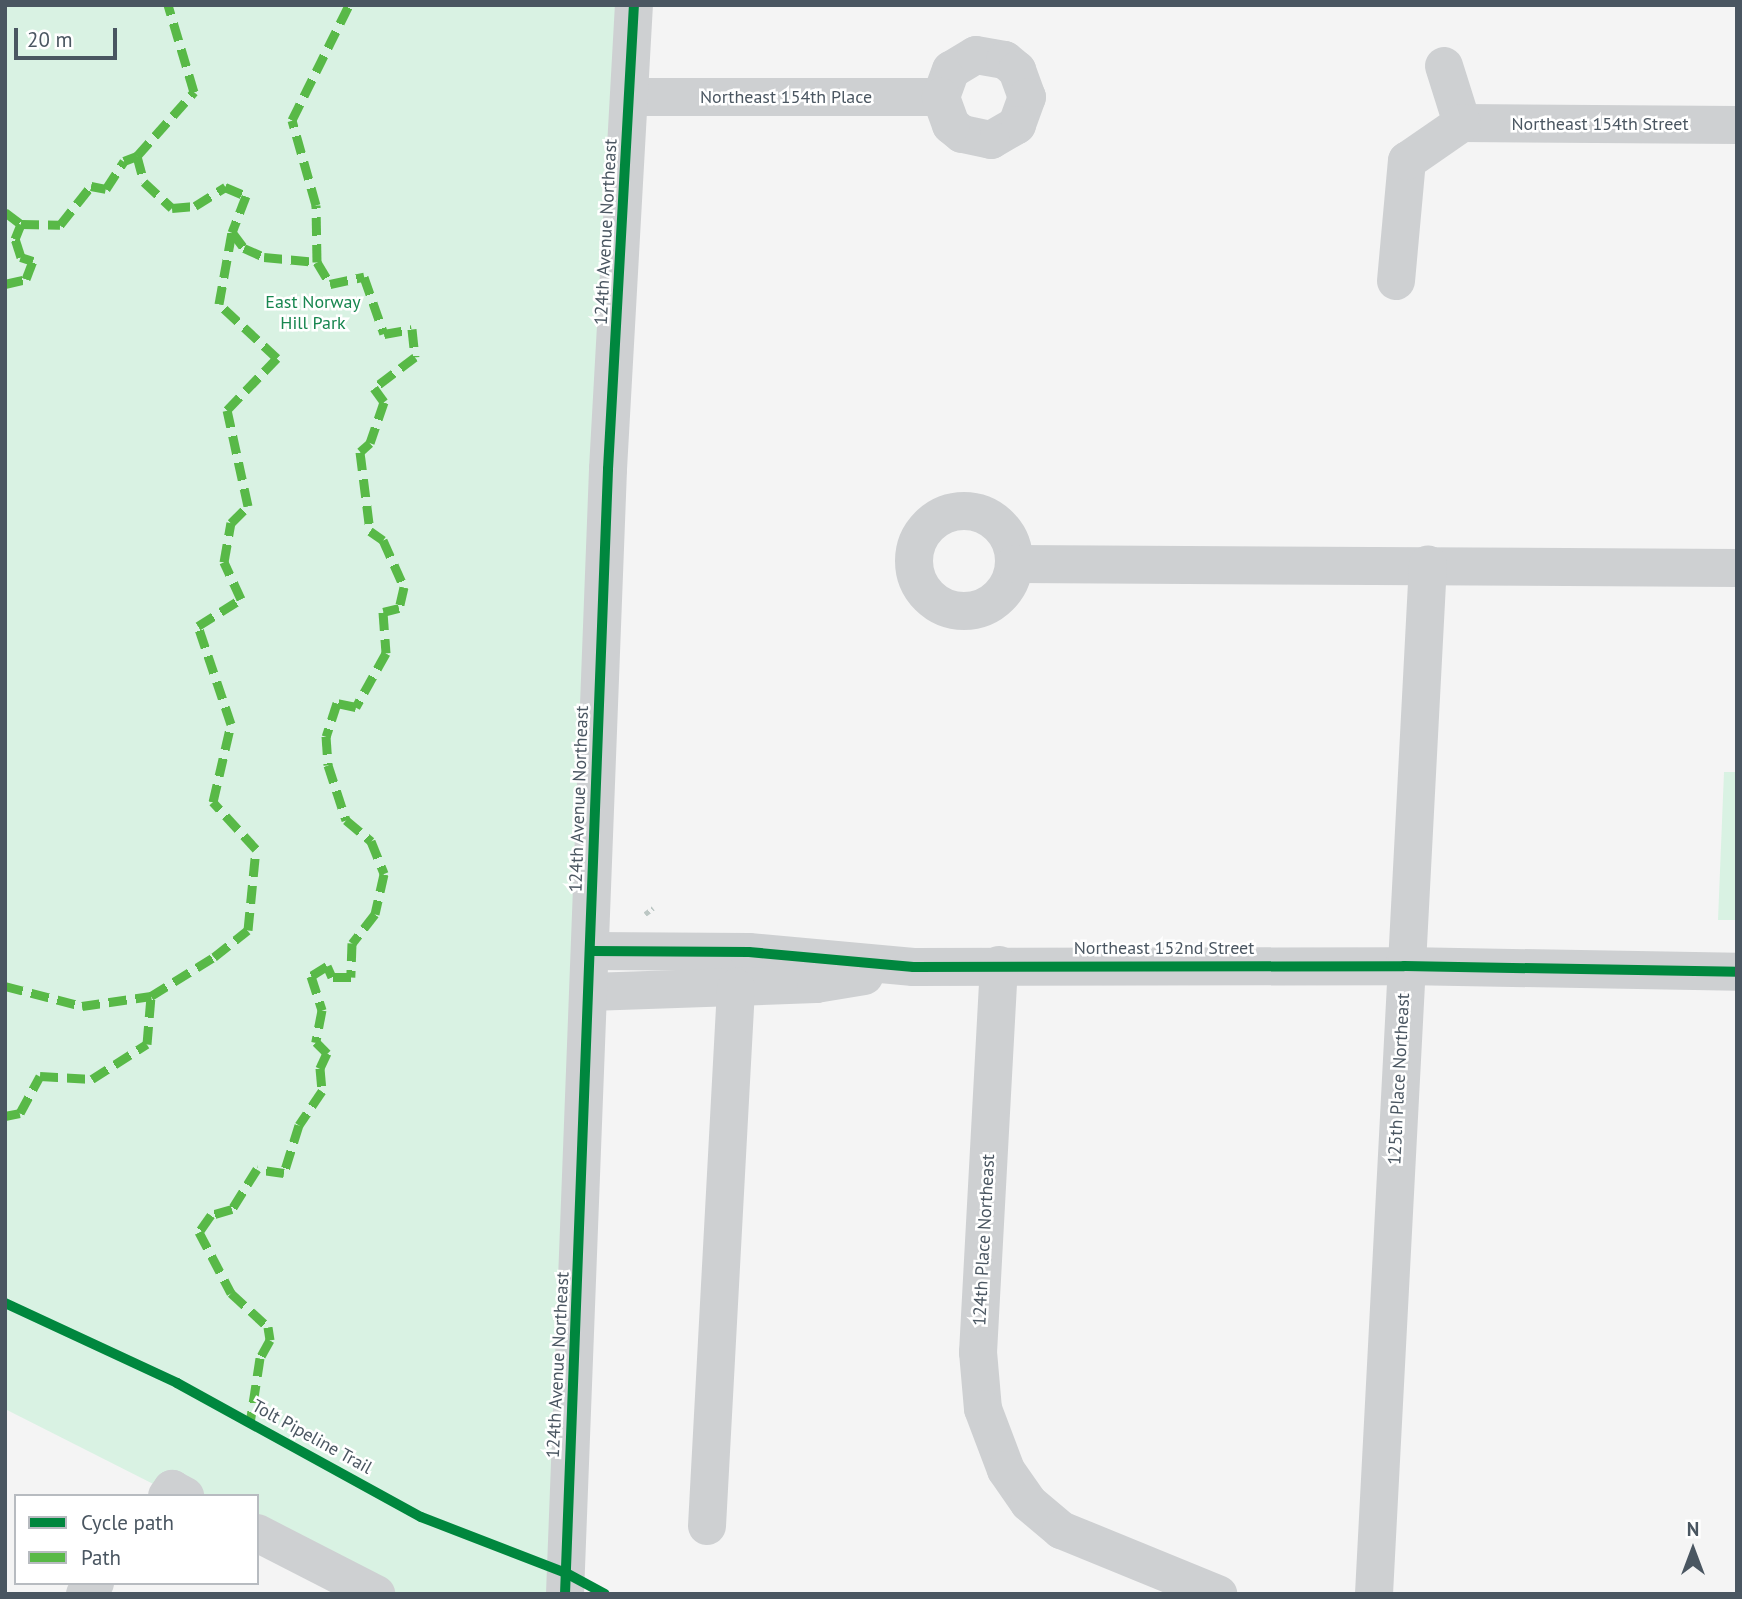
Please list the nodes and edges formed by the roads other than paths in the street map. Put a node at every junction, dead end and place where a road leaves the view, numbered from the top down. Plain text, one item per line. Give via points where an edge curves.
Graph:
1 (635, 5) edge
2 (1444, 66) dead end
3 (630, 97) junction
4 (941, 97) dead end
5 (1462, 122) junction
6 (1737, 125) edge
7 (1395, 281) dead end
8 (1014, 564) dead end
9 (1428, 564) junction
10 (1737, 568) edge
11 (592, 951) junction
12 (999, 965) junction
13 (1404, 966) junction
14 (913, 967) junction
15 (1737, 972) edge
16 (736, 988) junction
17 (590, 992) junction
18 (707, 1526) dead end
19 (259, 1534) edge
20 (376, 1594) edge
21 (565, 1594) edge
22 (1218, 1594) edge
23 (1374, 1594) edge

1 - 3 street, 124th Avenue Northeast
2 - 5 street
3 - 4 street, Northeast 154th Place
3 - 11 street, 124th Avenue Northeast via 608,469
5 - 6 street, Northeast 154th Street
5 - 7 street via 1407,161
8 - 9 street
9 - 10 street
9 - 13 street, 125th Place Northeast
11 - 14 street, Northeast 152nd Street via 749,952
11 - 17 street, 124th Avenue Northeast
12 - 13 street, Northeast 152nd Street
12 - 14 street, Northeast 152nd Street
12 - 22 street, 124th Place Northeast via 978,1353 983,1409 1006,1470 1029,1503 1060,1530
13 - 15 street, Northeast 152nd Street
13 - 23 street, 125th Place Northeast
14 - 16 street, Northeast 152nd Street via 816,984
16 - 17 street, Northeast 152nd Street
16 - 18 street
17 - 21 street, 124th Avenue Northeast
19 - 20 street

